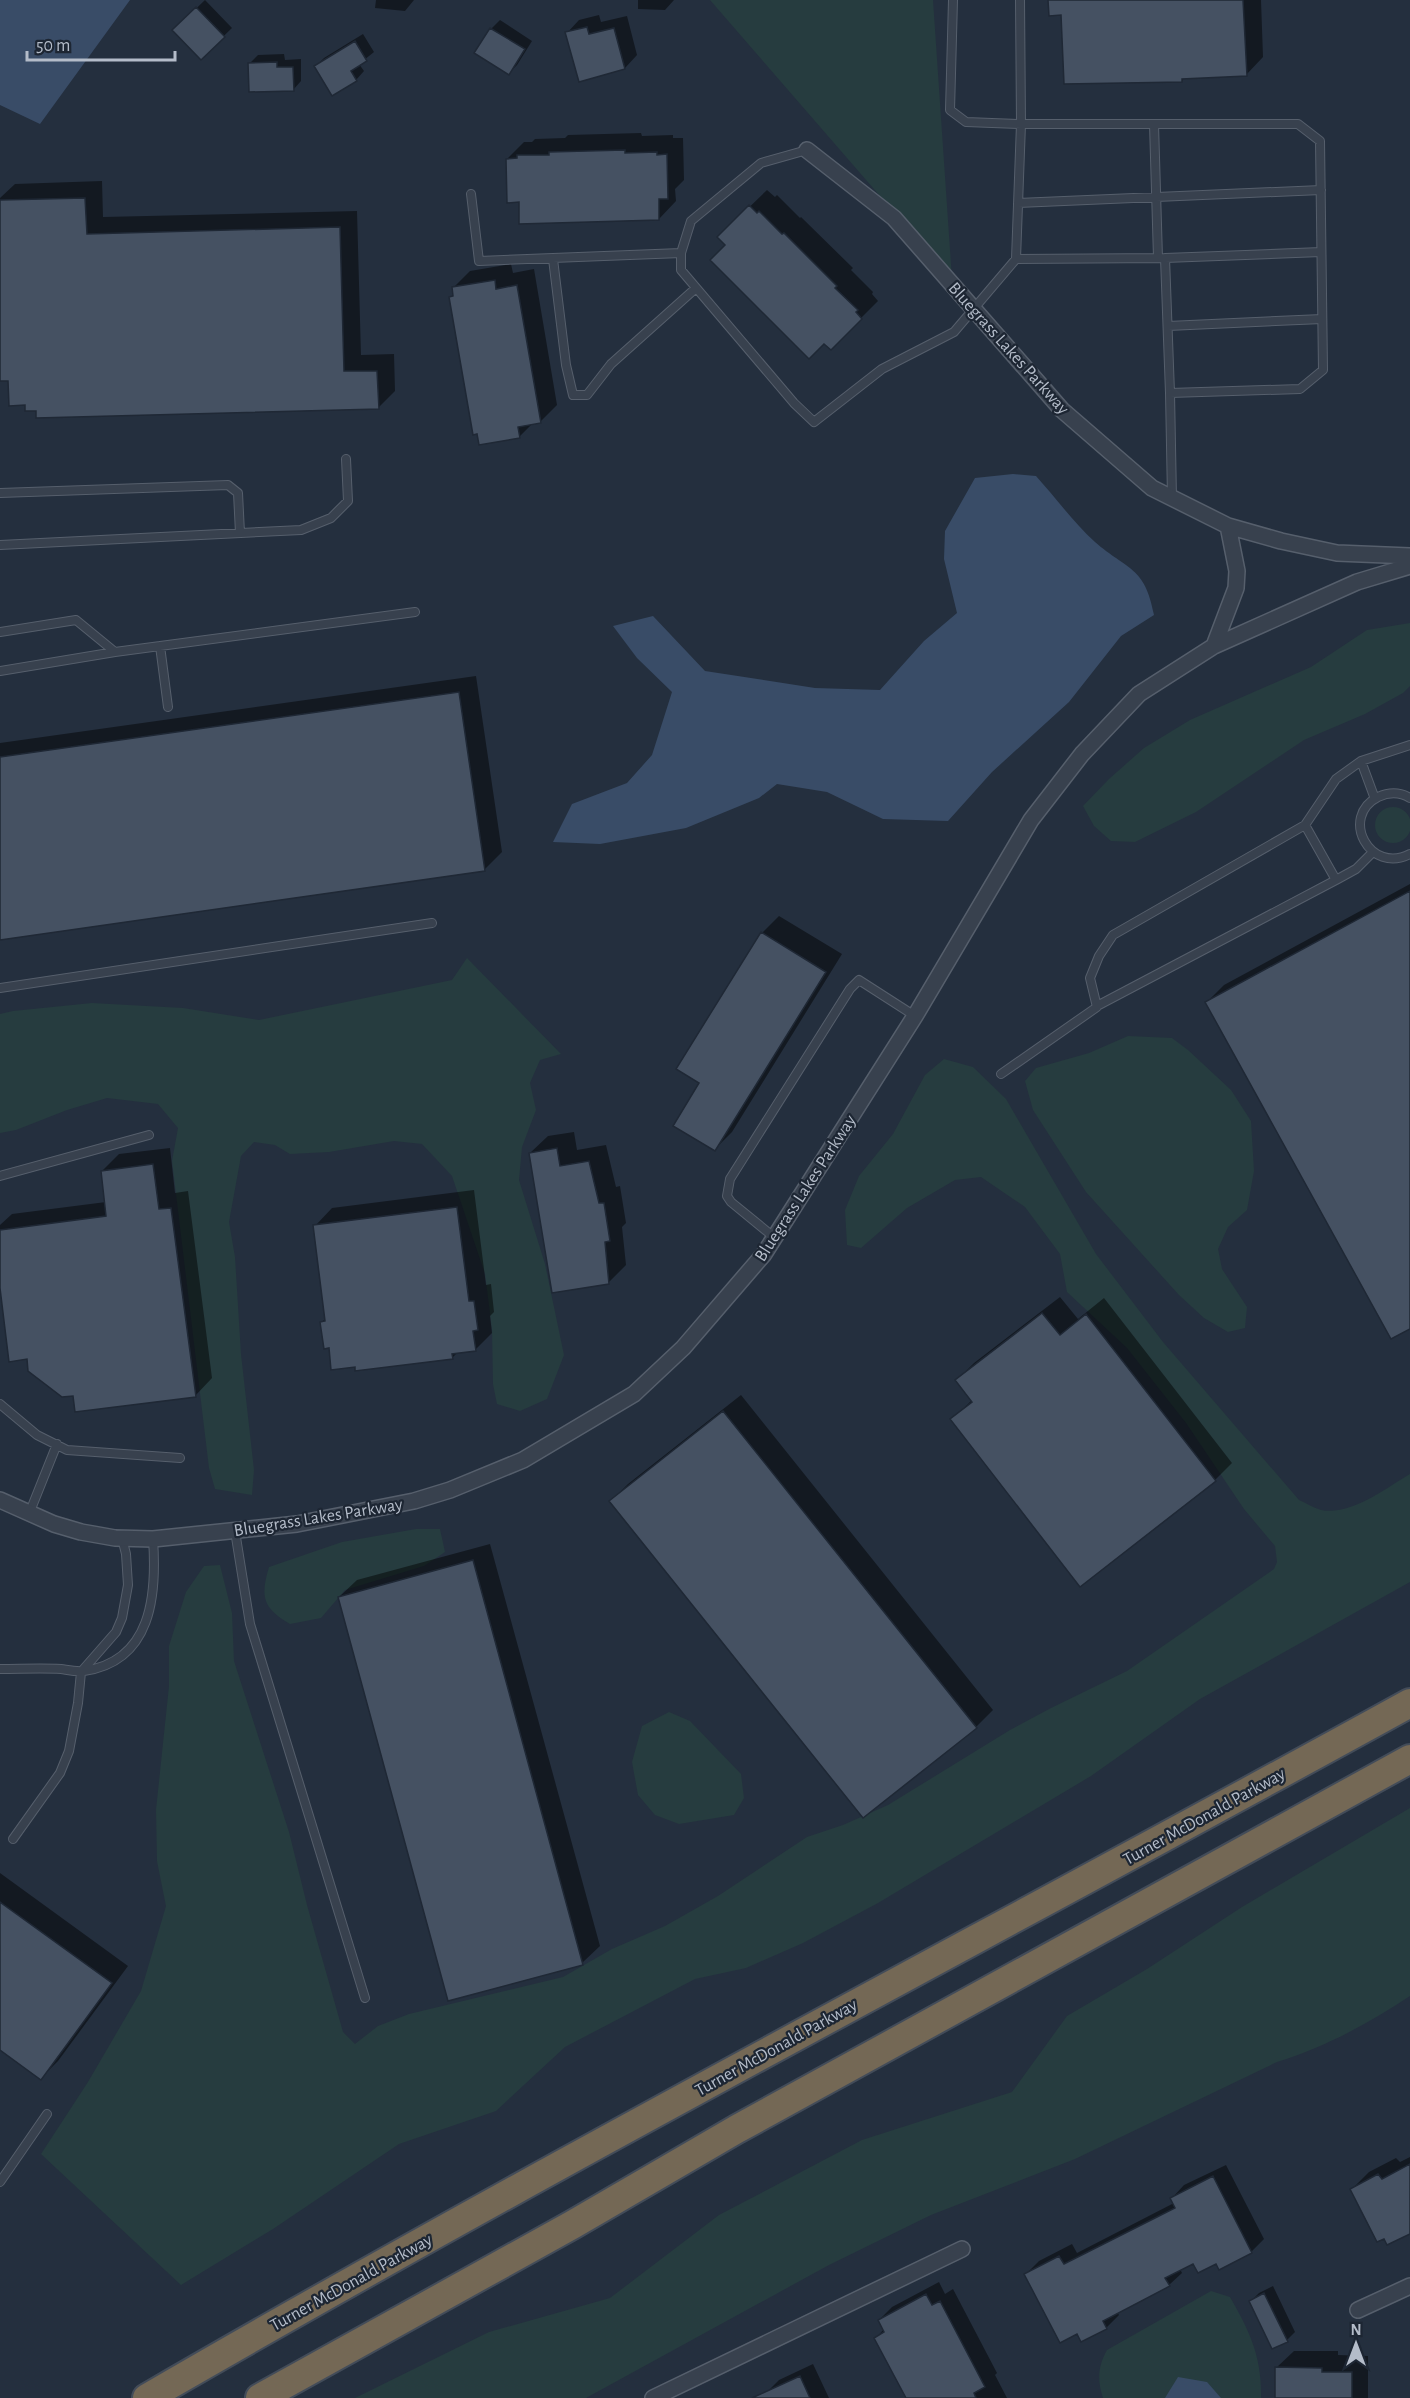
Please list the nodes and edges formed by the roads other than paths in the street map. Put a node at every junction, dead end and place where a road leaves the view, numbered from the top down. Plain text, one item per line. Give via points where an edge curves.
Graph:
1 (952, 0) edge
2 (1020, 0) edge
3 (1021, 124) junction
4 (1154, 124) junction
5 (807, 150) joint
6 (1321, 190) junction
7 (471, 194) dead end
8 (1156, 197) junction
9 (1018, 203) junction
10 (1321, 252) junction
11 (681, 253) junction
12 (1162, 258) junction
13 (553, 259) junction
14 (1016, 259) junction
15 (696, 288) junction
16 (973, 308) junction
17 (1322, 319) junction
18 (1168, 326) junction
19 (1170, 393) junction
20 (346, 459) dead end
21 (0, 494) edge
22 (1172, 498) junction
23 (1228, 526) junction
24 (240, 533) junction
25 (0, 545) edge
26 (1410, 556) edge
27 (1410, 566) edge
28 (415, 612) dead end
29 (0, 632) edge
30 (160, 646) junction
31 (1214, 646) junction
32 (115, 652) junction
33 (0, 671) edge
34 (168, 707) dead end
35 (1410, 744) edge
36 (1361, 761) junction
37 (1410, 798) edge
38 (1374, 799) junction
39 (1305, 825) junction
40 (1373, 852) junction
41 (1410, 854) edge
42 (1336, 880) junction
43 (432, 923) dead end
44 (0, 988) edge
45 (1097, 1006) junction
46 (915, 1016) junction
47 (1001, 1074) dead end
48 (149, 1135) dead end
49 (0, 1176) edge
50 (775, 1238) junction
51 (0, 1404) edge
52 (57, 1444) junction
53 (180, 1458) dead end
54 (0, 1500) edge
55 (28, 1514) junction
56 (236, 1531) junction
57 (122, 1538) junction
58 (153, 1539) junction
59 (0, 1669) edge
60 (81, 1672) junction
61 (1410, 1687) edge
62 (1410, 1703) edge
63 (1410, 1759) edge
64 (1172, 1834) junction
65 (13, 1839) dead end
66 (365, 1998) dead end
67 (47, 2115) dead end
68 (0, 2182) edge
69 (962, 2249) dead end
70 (1410, 2286) edge
71 (1358, 2310) dead end
72 (147, 2398) edge
73 (260, 2398) edge
74 (653, 2398) edge

1 - 3 lane via 950,110 966,122
2 - 3 lane
3 - 4 lane
3 - 9 lane
4 - 6 lane via 1298,124 1320,141
4 - 8 lane
5 - 11 lane via 761,164 691,221
5 - 16 street, Bluegrass Lakes Parkway via 894,218
6 - 8 lane
6 - 10 lane
7 - 13 lane via 479,261
8 - 9 lane
8 - 12 lane
9 - 14 lane
10 - 12 lane
10 - 17 lane
11 - 13 lane
11 - 15 lane via 681,270
12 - 14 lane
12 - 18 lane
13 - 15 lane via 573,395 587,395 611,364
14 - 16 lane
15 - 16 lane via 814,422 882,369 954,332
16 - 22 street, Bluegrass Lakes Parkway via 1062,410 1152,488
17 - 18 lane
17 - 19 lane via 1323,370 1300,389
18 - 19 lane
19 - 22 lane
20 - 24 lane via 348,501 331,518 301,530
21 - 24 lane via 228,485 238,493
22 - 23 street, Bluegrass Lakes Parkway
23 - 26 street, Bluegrass Lakes Parkway via 1336,554
23 - 31 street via 1238,571 1232,605
24 - 25 lane
27 - 31 street, Bluegrass Lakes Parkway via 1357,582
28 - 30 lane
29 - 32 lane via 76,620
30 - 32 lane
30 - 34 lane
31 - 46 street, Bluegrass Lakes Parkway via 1139,694 1082,754 1031,820
32 - 33 lane
35 - 36 lane
36 - 38 lane
36 - 39 lane via 1336,779
37 - 38 lane via 1396,793
38 - 40 lane via 1360,825
39 - 42 lane
39 - 45 lane via 1113,934 1090,978
40 - 41 lane via 1394,859
40 - 42 lane via 1356,869
42 - 45 lane
43 - 44 lane
45 - 47 lane
46 - 50 street, Bluegrass Lakes Parkway
46 - 50 lane via 860,980 850,989 736,1169 727,1196
48 - 49 lane
50 - 56 street, Bluegrass Lakes Parkway via 683,1348 634,1394 523,1460 414,1501 321,1520
51 - 52 lane via 37,1435
52 - 53 lane via 67,1450
52 - 55 lane
54 - 55 street, Bluegrass Lakes Parkway
55 - 57 street, Bluegrass Lakes Parkway via 81,1532
56 - 58 street, Bluegrass Lakes Parkway
56 - 66 lane via 250,1624
57 - 58 street, Bluegrass Lakes Parkway
57 - 60 lane via 128,1585 122,1618 116,1632
58 - 60 lane via 155,1570 151,1600 136,1643 104,1667
59 - 60 lane
60 - 65 lane via 69,1751 60,1773
61 - 64 highway
62 - 64 highway, Turner McDonald Parkway
63 - 73 highway via 758,2117
64 - 72 highway, Turner McDonald Parkway via 700,2088
67 - 68 lane
69 - 74 street
70 - 71 street

